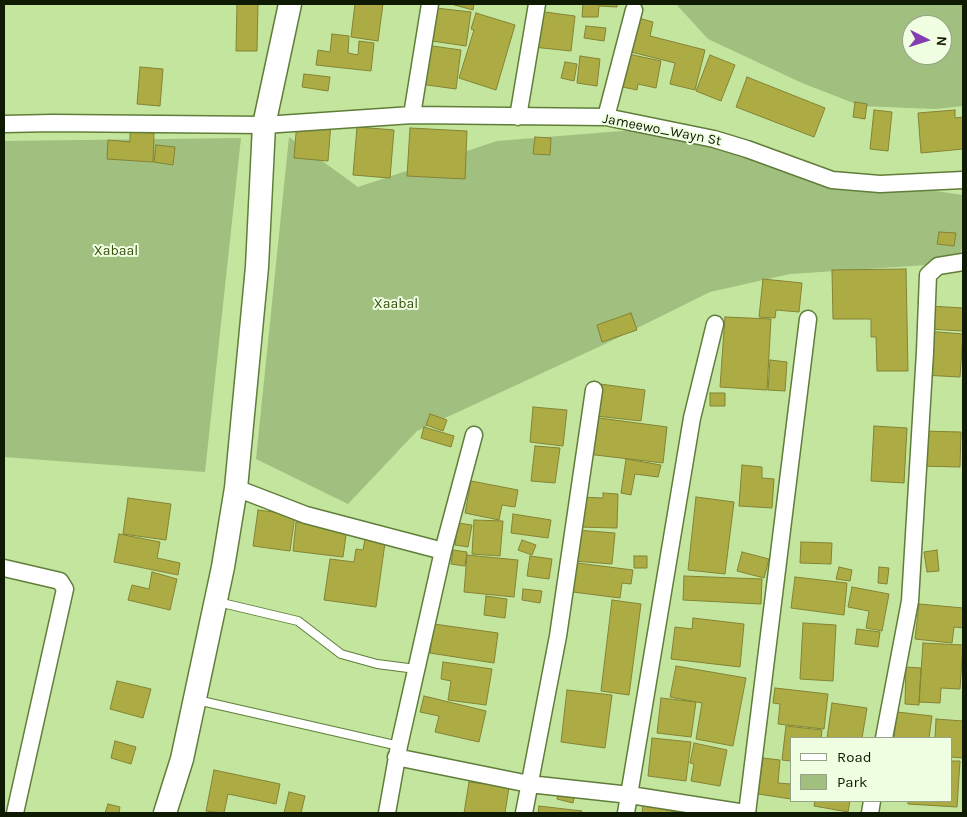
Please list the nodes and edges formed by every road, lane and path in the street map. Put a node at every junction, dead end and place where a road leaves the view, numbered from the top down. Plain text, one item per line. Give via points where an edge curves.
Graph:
1 (290, 4) edge
2 (430, 4) edge
3 (537, 4) edge
4 (634, 10) dead end
5 (412, 115) junction
6 (518, 117) junction
7 (606, 117) junction
8 (4, 124) edge
9 (264, 125) junction
10 (963, 180) edge
11 (963, 262) edge
12 (808, 319) dead end
13 (715, 324) dead end
14 (594, 390) dead end
15 (474, 435) dead end
16 (236, 488) junction
17 (443, 550) junction
18 (4, 568) edge
19 (216, 601) junction
20 (416, 669) junction
21 (195, 700) junction
22 (884, 737) edge
23 (397, 752) junction
24 (529, 784) junction
25 (630, 795) junction
26 (15, 813) edge
27 (165, 813) edge
28 (386, 813) edge
29 (524, 813) edge
30 (626, 813) edge
31 (746, 813) edge

1 - 9 street
2 - 5 street
3 - 6 street
4 - 7 street
5 - 6 street, Jameewo_Wayn St
5 - 9 street, Jameewo_Wayn St
6 - 7 street, Jameewo_Wayn St
7 - 10 street, Jameewo_Wayn St via 714,139 832,180 880,184
8 - 9 street, Jameewo_Wayn St
9 - 16 street via 257,267
11 - 22 street via 938,266 928,274 910,601
12 - 31 street
13 - 25 street via 692,418
14 - 24 street via 558,636
15 - 17 street
16 - 17 street via 306,514
16 - 19 street
17 - 20 street
18 - 26 street via 60,581 65,589
19 - 20 lane via 298,621 341,654 378,664
19 - 21 street
20 - 23 street
21 - 23 lane
21 - 27 street via 182,759
23 - 24 street
23 - 28 street
24 - 25 street
24 - 29 street
25 - 30 street
25 - 31 street

